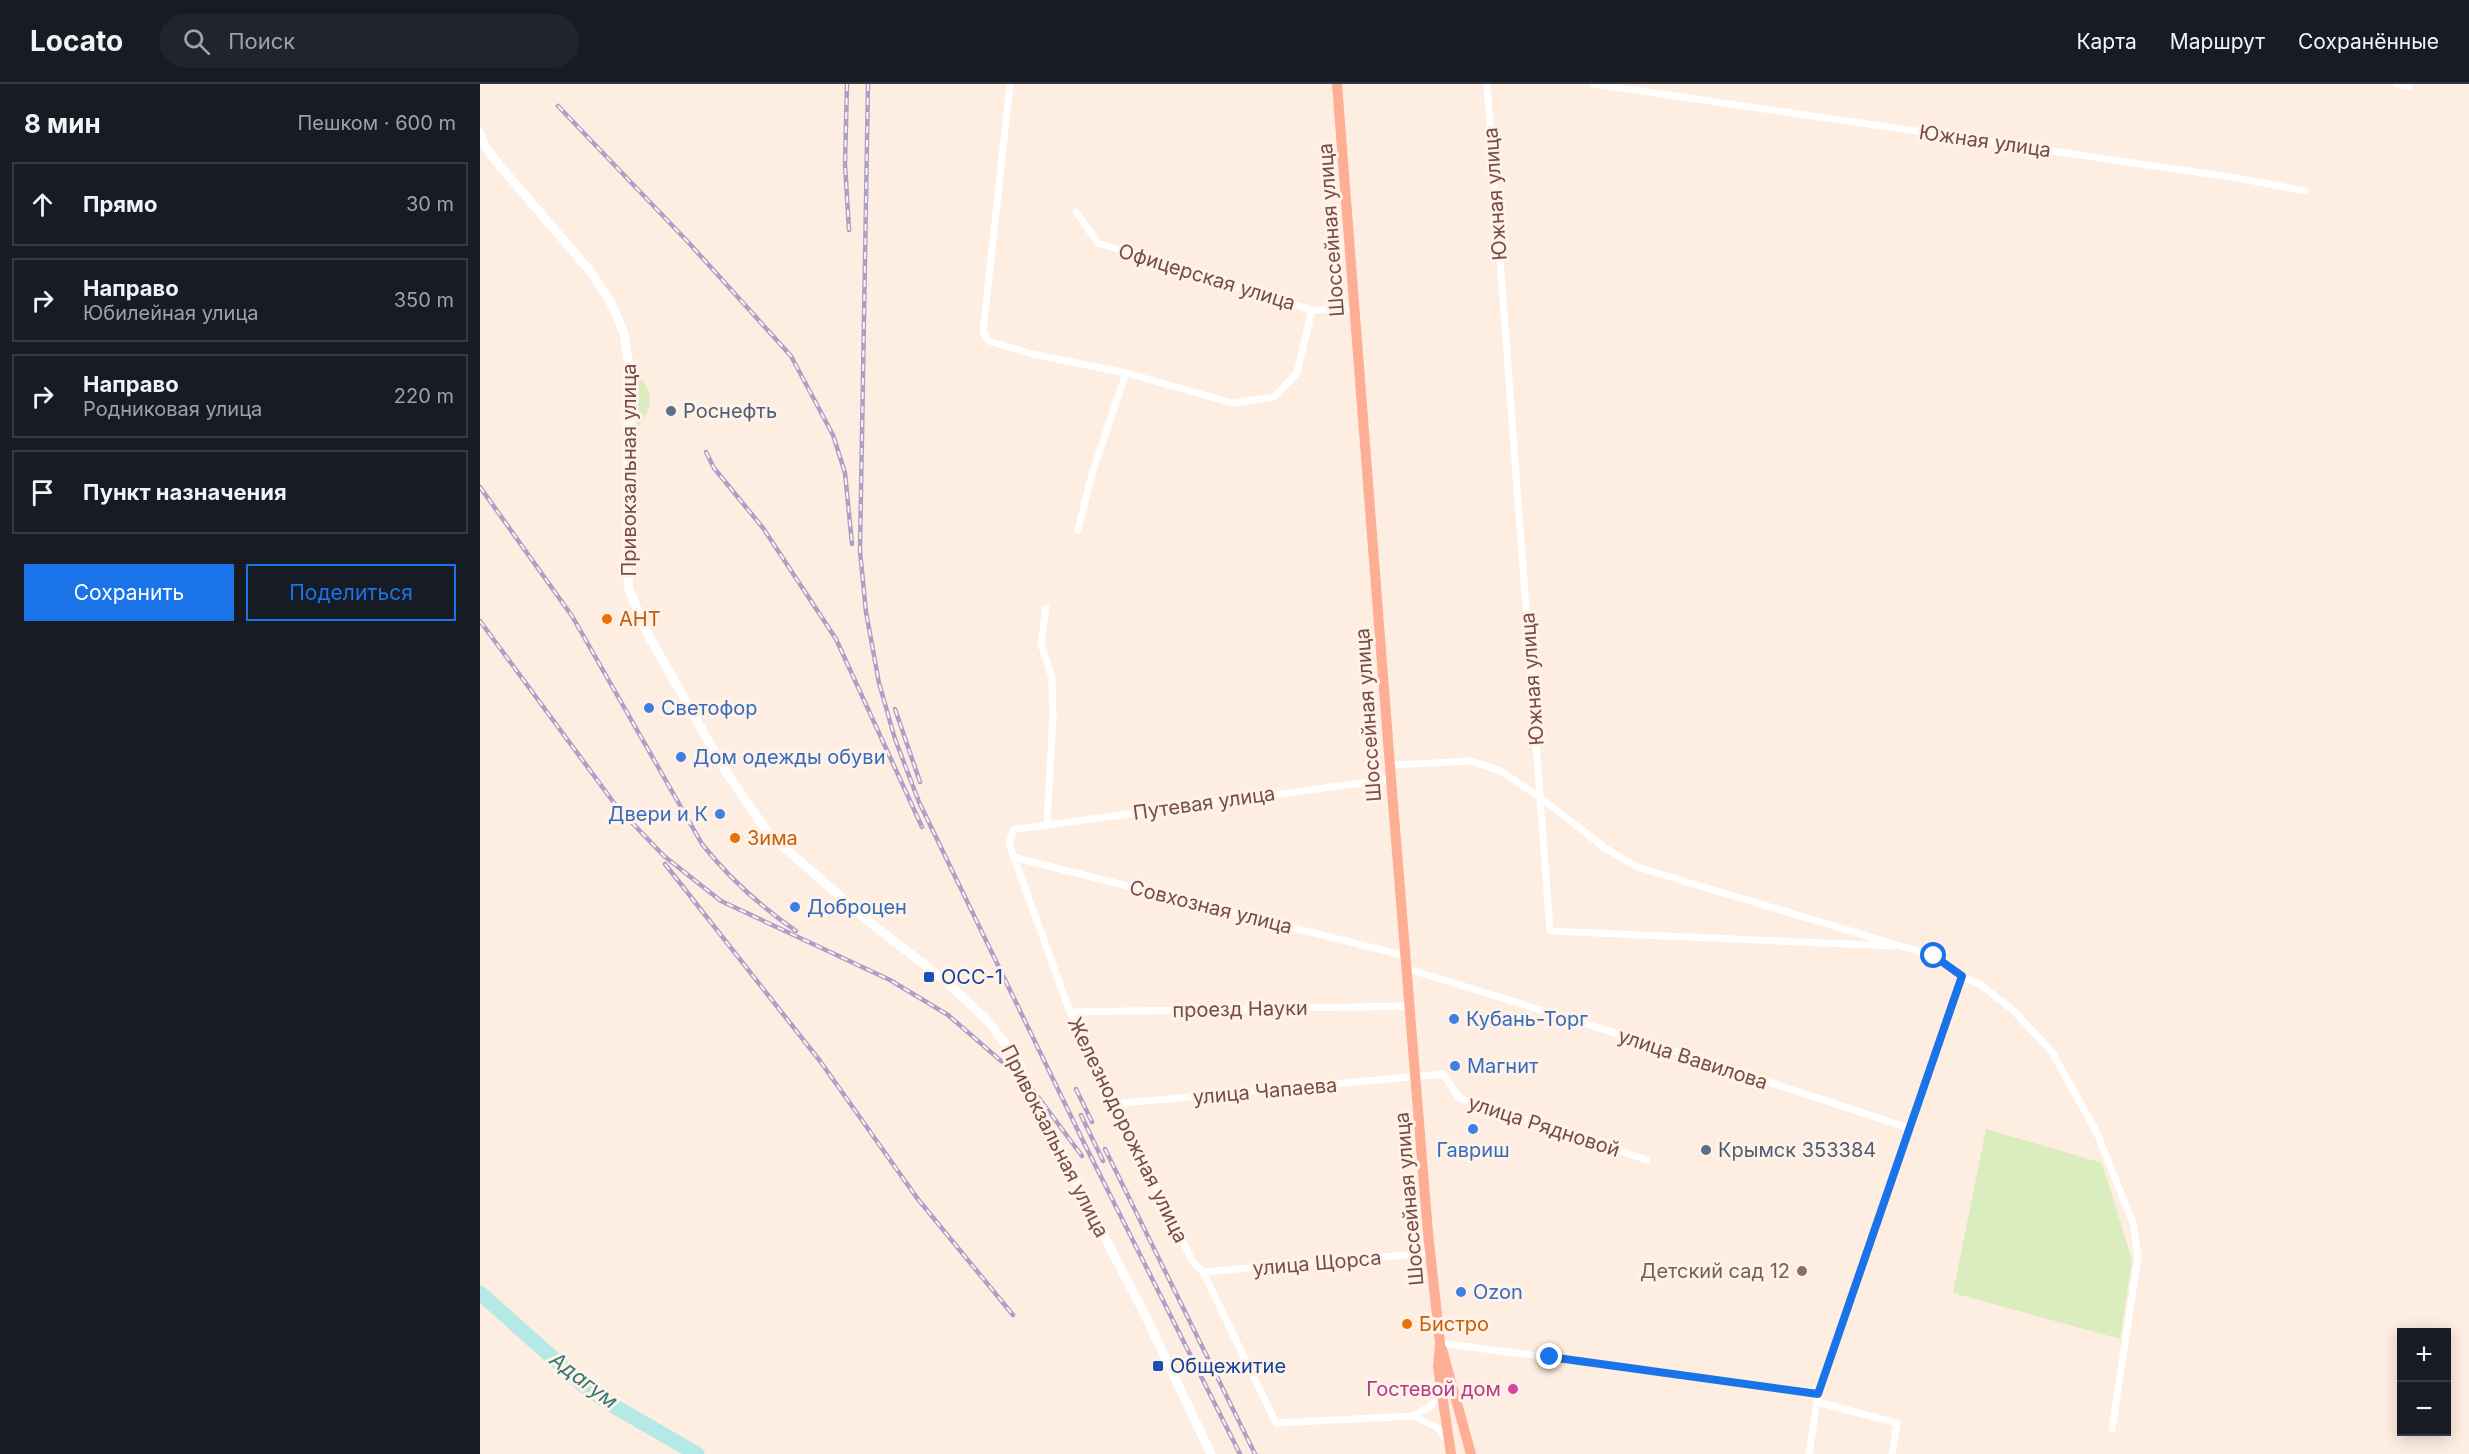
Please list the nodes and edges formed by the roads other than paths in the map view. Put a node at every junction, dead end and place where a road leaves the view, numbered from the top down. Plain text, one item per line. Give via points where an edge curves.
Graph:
1 (1010, 84) edge
2 (1337, 84) edge
3 (1487, 84) edge
4 (1594, 84) edge
5 (2397, 84) edge
6 (2409, 86) dead end
7 (480, 133) edge
8 (2305, 191) dead end
9 (1076, 212) dead end
10 (1355, 309) junction
11 (1312, 310) junction
12 (1126, 373) junction
13 (1078, 530) dead end
14 (1046, 608) dead end
15 (1390, 765) junction
16 (1391, 779) junction
17 (1541, 798) junction
18 (1047, 825) junction
19 (1017, 829) joint
20 (1016, 858) junction
21 (1893, 946) junction
22 (1407, 956) junction
23 (1408, 969) junction
24 (1962, 976) junction
25 (1411, 1006) junction
26 (1070, 1012) junction
27 (1417, 1078) junction
28 (1113, 1104) junction
29 (1909, 1128) junction
30 (1647, 1160) dead end
31 (1431, 1253) junction
32 (1203, 1272) junction
33 (1440, 1343) junction
34 (1441, 1395) junction
35 (1817, 1398) junction
36 (1414, 1416) junction
37 (2112, 1429) dead end
38 (1448, 1442) junction
39 (1211, 1454) edge
40 (1451, 1454) edge
41 (1470, 1454) edge
42 (1809, 1454) edge
43 (1892, 1454) edge

1 - 12 street via 983,332 989,341 1032,354
2 - 10 highway, Шоссейная улица
3 - 17 street, Южная улица
4 - 8 street, Южная улица
5 - 6 street
7 - 39 main road, Привокзальная улица via 500,166 591,271 624,333 630,374 626,553 629,589 646,631 726,772 769,834 873,925 942,978 987,1020 1017,1059
9 - 11 street, Офицерская улица via 1098,243
10 - 11 street, Офицерская улица
10 - 15 highway, Шоссейная улица
11 - 12 street via 1297,373 1274,397 1232,403
12 - 13 street
14 - 18 street via 1041,644 1052,678 1053,715
15 - 16 highway, Шоссейная улица
15 - 17 street via 1471,761 1501,771
16 - 18 street, Путевая улица
16 - 22 highway, Шоссейная улица
17 - 21 street via 1605,848 1637,867
17 - 21 street, Южная улица via 1550,931
18 - 19 street, Путевая улица
19 - 20 street, Железнодорожная улица via 1013,830 1009,844
20 - 22 street, Совхозная улица
20 - 26 street, Железнодорожная улица
21 - 24 street via 1934,956
22 - 23 highway, Шоссейная улица
23 - 25 highway, Шоссейная улица
23 - 29 street, улица Вавилова
24 - 29 street
24 - 37 street via 1981,984 2014,1011 2052,1052 2097,1133 2133,1223 2138,1257
25 - 26 street, проезд Науки
25 - 27 highway, Шоссейная улица
26 - 28 street, Железнодорожная улица
27 - 28 street, улица Чапаева
27 - 30 street, улица Рядновой via 1443,1074 1459,1098
27 - 31 highway, Шоссейная улица
28 - 32 street, Железнодорожная улица via 1193,1262
29 - 35 street
31 - 32 street, улица Щорса
31 - 33 highway, Шоссейная улица
32 - 36 street, Железнодорожная улица via 1276,1423
33 - 34 highway
33 - 35 street
33 - 41 highway
34 - 36 street
34 - 38 highway
35 - 42 street
35 - 43 street via 1897,1423
36 - 38 street via 1439,1429
38 - 40 highway

